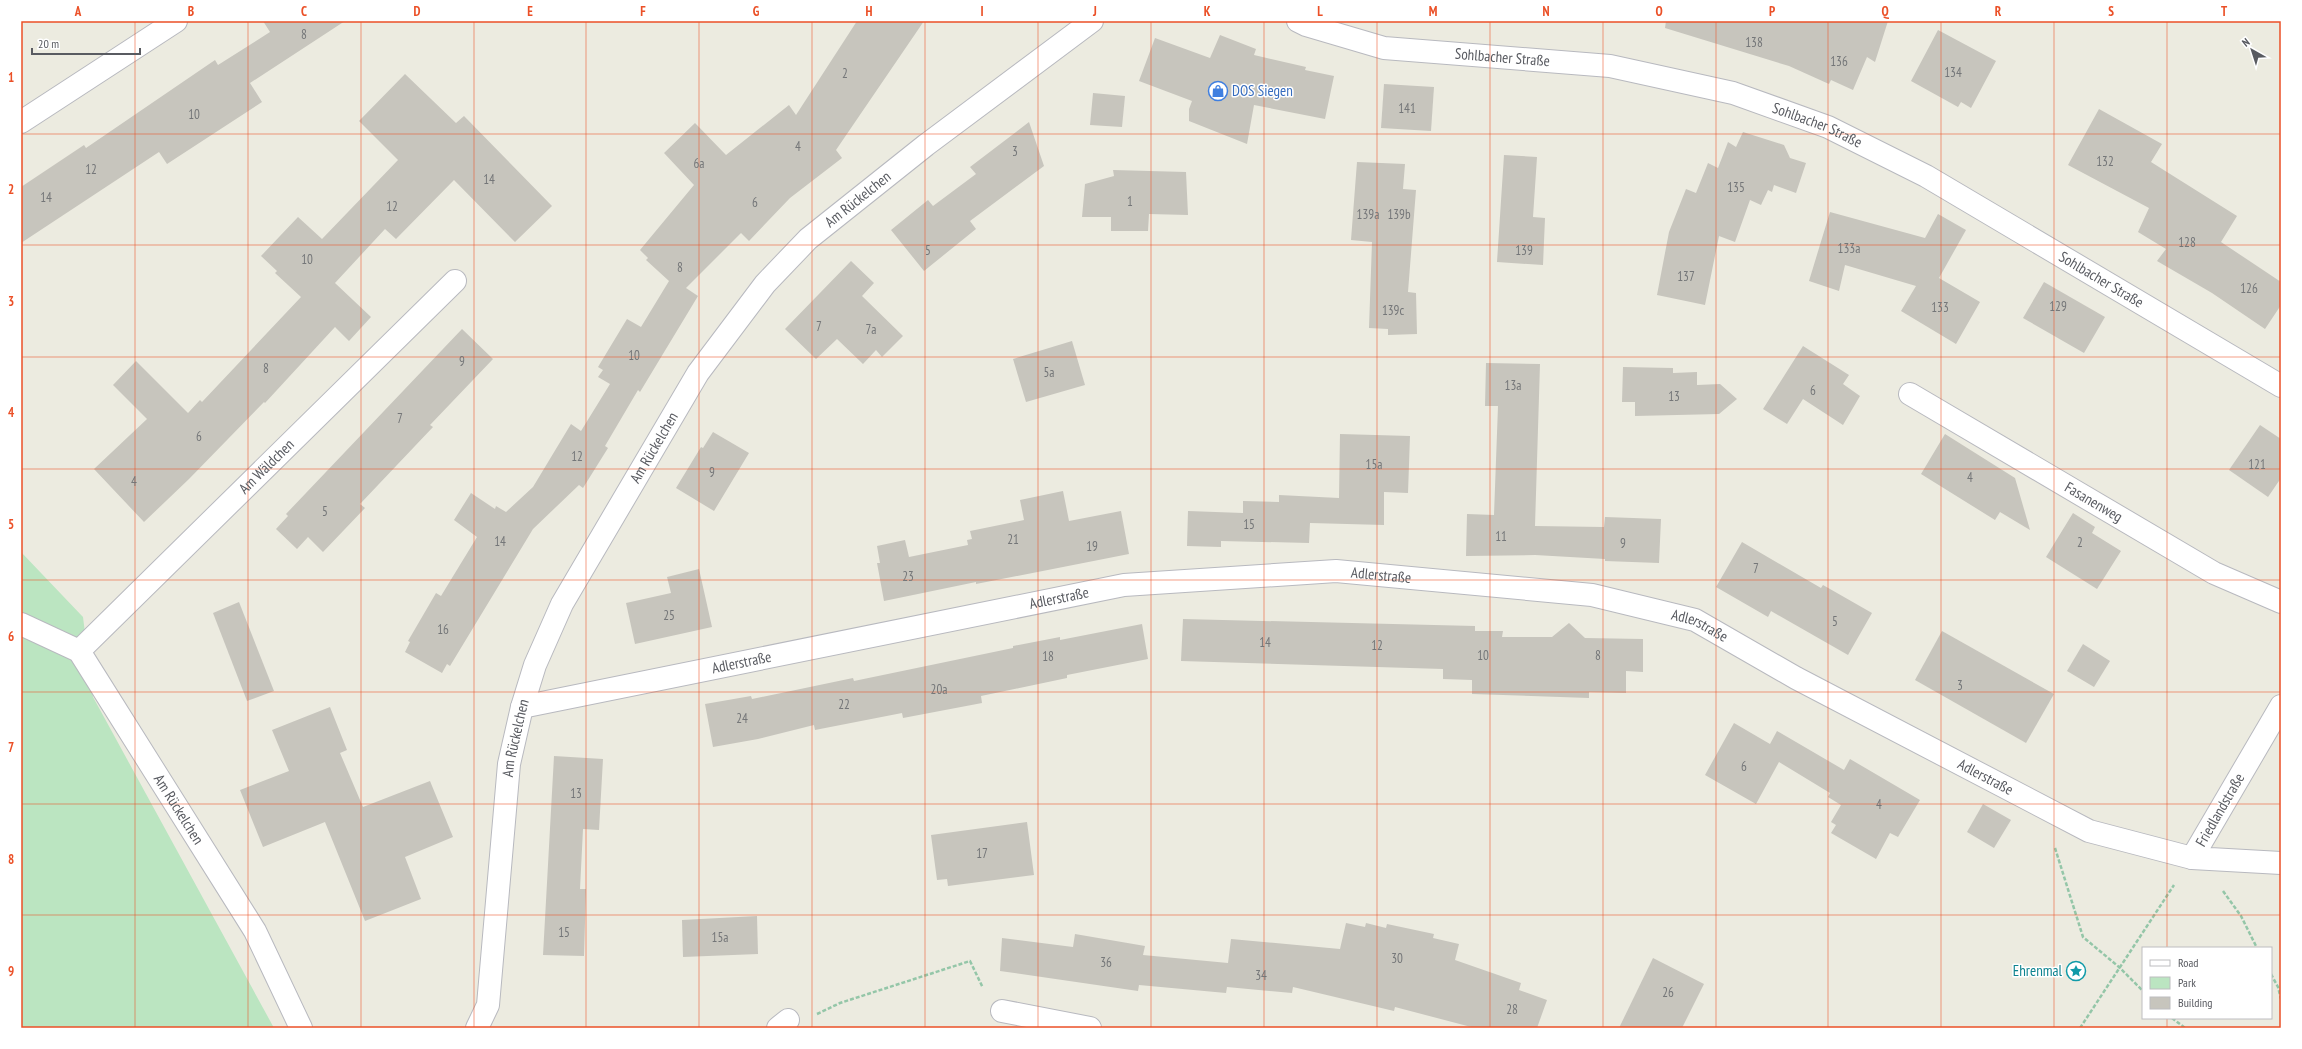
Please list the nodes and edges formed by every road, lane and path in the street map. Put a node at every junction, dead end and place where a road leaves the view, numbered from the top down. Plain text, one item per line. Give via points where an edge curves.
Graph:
1 (176, 21) edge
2 (1092, 21) edge
3 (1298, 21) edge
4 (21, 122) edge
5 (454, 281) dead end
6 (2281, 386) edge
7 (1910, 394) dead end
8 (2281, 602) edge
9 (21, 624) edge
10 (79, 651) junction
11 (2281, 706) edge
12 (522, 707) junction
13 (2043, 808) junction
14 (2192, 858) junction
15 (2281, 863) edge
16 (2256, 947) edge
17 (2119, 967) junction
18 (2272, 976) edge
19 (984, 989) dead end
20 (2142, 990) edge
21 (2281, 999) edge
22 (840, 1003) dead end
23 (1002, 1011) dead end
24 (2173, 1019) edge
25 (301, 1028) edge
26 (477, 1028) edge
27 (1090, 1028) edge
28 (2080, 1028) edge
29 (2184, 1028) edge

1 - 4 street
2 - 12 street, Am Rückelchen via 926,145 814,234 765,284 698,373 562,604 535,664
3 - 6 street, Sohlbacher Straße via 1306,26 1384,48 1610,66 1733,93 1828,128 1926,176
5 - 10 street, Am Wäldchen
7 - 8 street, Fasanenweg via 2214,573
9 - 10 street
10 - 25 street, Am Rückelchen via 255,931
11 - 14 street, Friedlandstraße
12 - 13 street, Adlerstraße via 1124,585 1336,571 1592,595 1695,620 1796,678
12 - 26 street, Am Rückelchen via 509,764 488,1005
13 - 14 street, Adlerstraße via 2089,831
13 - 17 path via 2083,936
14 - 15 street, Friedlandstraße
14 - 16 path via 2218,883 2241,916
14 - 17 path
17 - 20 path
17 - 28 path
18 - 21 path
19 - 22 path via 970,961
23 - 27 street
24 - 29 path

